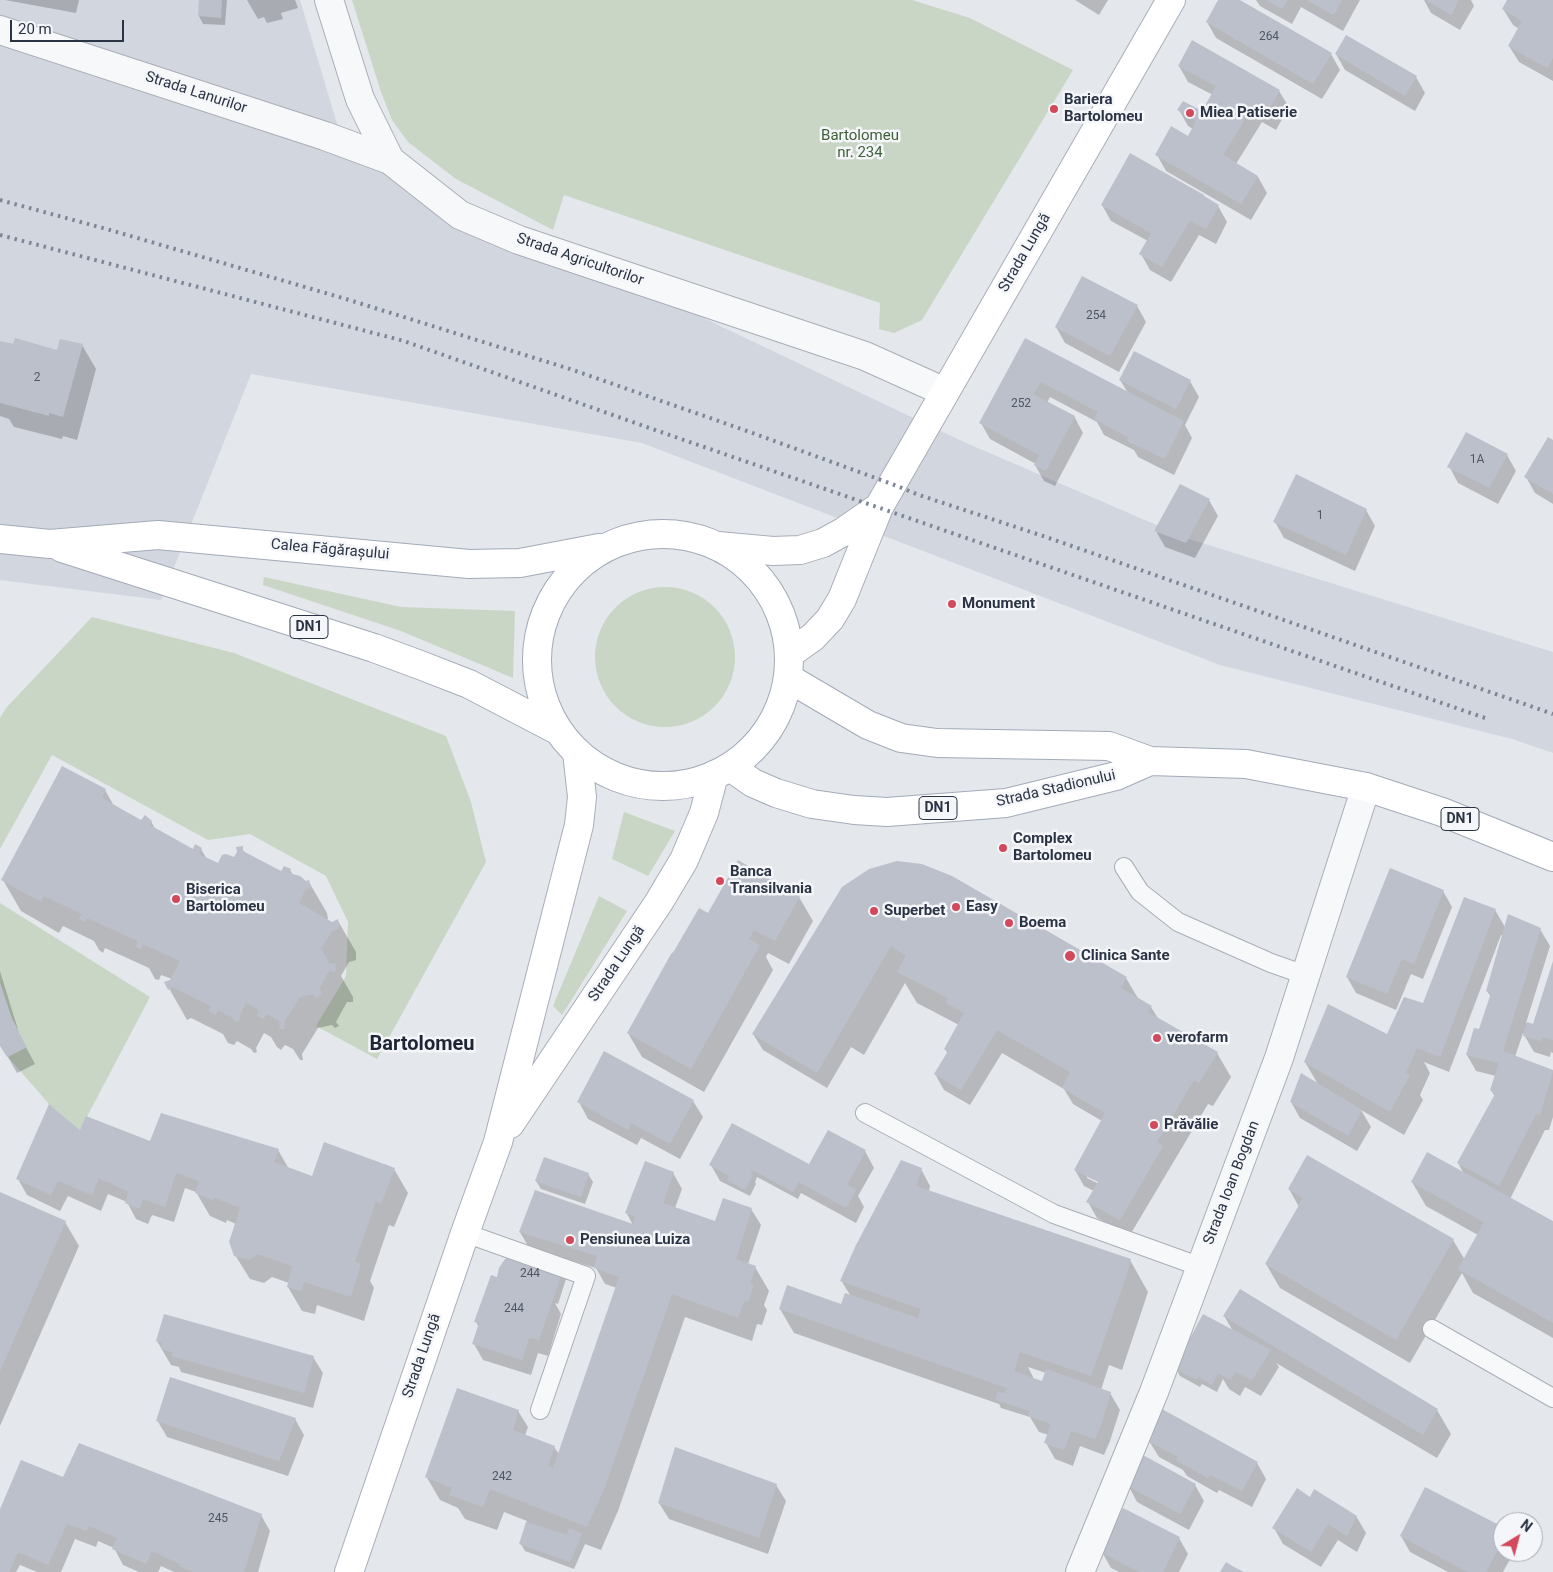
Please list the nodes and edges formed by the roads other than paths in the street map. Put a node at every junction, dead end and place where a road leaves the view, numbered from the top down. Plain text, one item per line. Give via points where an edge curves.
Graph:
1 (329, 0) edge
2 (1171, 0) edge
3 (0, 30) edge
4 (390, 160) junction
5 (945, 392) junction
6 (879, 507) junction
7 (0, 539) edge
8 (50, 544) junction
9 (608, 546) junction
10 (718, 546) junction
11 (788, 666) junction
12 (559, 731) junction
13 (577, 752) junction
14 (1150, 761) junction
15 (722, 771) junction
16 (1366, 787) junction
17 (1553, 857) edge
18 (1124, 868) dead end
19 (1305, 975) junction
20 (865, 1113) dead end
21 (498, 1142) junction
22 (465, 1233) junction
23 (1201, 1267) junction
24 (1432, 1328) dead end
25 (1553, 1398) edge
26 (540, 1410) dead end
27 (349, 1572) edge
28 (1080, 1572) edge

1 - 4 street, Strada Agricultorilor via 360,99
2 - 5 main road, Strada Lungă
3 - 4 street, Strada Lanurilor
4 - 5 street, Strada Agricultorilor via 460,215 519,240 865,356
5 - 6 main road, Strada Lungă
6 - 10 main road, Strada Lungă via 823,543 800,550
6 - 11 main road, Strada Lungă via 842,599 830,619
7 - 8 main road, Calea Făgărașului / DN1
8 - 9 main road, Calea Făgărașului / DN1 via 158,535 469,564 520,563
8 - 12 main road, Calea Făgărașului / DN1 via 381,651 469,684
9 - 10 main road, DN1 via 644,535 682,535
9 - 12 main road, DN1 via 582,563 561,585 546,612 538,642 538,673 544,704
10 - 11 main road, DN1 via 760,579 775,602 785,627
11 - 14 main road, Strada Stadionului / DN1 via 868,725 901,738 937,743 1109,746
11 - 15 main road, DN1 via 781,704 769,729 751,750
12 - 13 main road, DN1
13 - 15 main road, DN1 via 601,770 657,786 686,784
13 - 21 main road, Strada Lungă via 582,797 580,825
14 - 15 main road, Strada Stadionului / DN1 via 1116,776 1006,803 888,812 812,804 776,794
14 - 16 main road, Strada Stadionului / DN1 via 1246,764
15 - 21 main road, Strada Lungă via 684,860
16 - 17 main road, Strada Stadionului / DN1 via 1442,812
16 - 19 street, Strada Ioan Bogdan
18 - 19 lane via 1140,892 1178,922
19 - 23 street, Strada Ioan Bogdan via 1279,1058
20 - 23 lane via 1054,1214
21 - 22 main road, Strada Lungă
22 - 26 lane via 586,1276
22 - 27 main road, Strada Lungă
23 - 28 street, Strada Ioan Bogdan
24 - 25 lane

